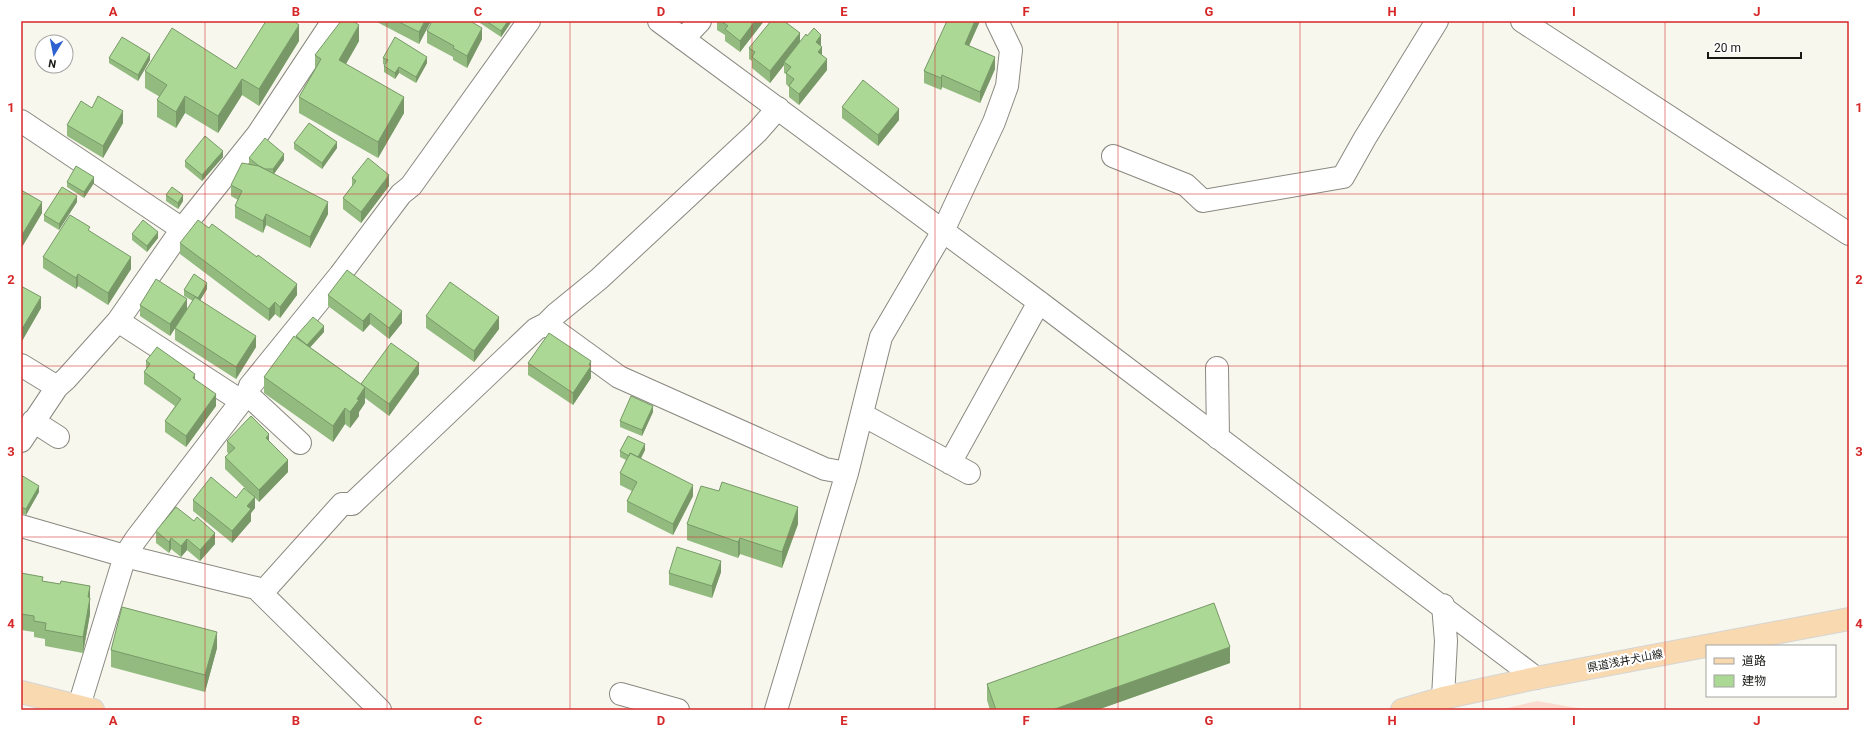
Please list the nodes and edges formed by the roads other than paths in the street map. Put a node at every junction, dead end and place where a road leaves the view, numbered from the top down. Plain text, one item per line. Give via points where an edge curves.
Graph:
1 (333, 21) edge
2 (529, 21) edge
3 (660, 21) edge
4 (700, 21) edge
5 (997, 21) edge
6 (1437, 21) edge
7 (1522, 21) edge
8 (683, 39) junction
9 (778, 108) junction
10 (21, 121) edge
11 (1113, 156) dead end
12 (182, 229) junction
13 (943, 230) junction
14 (1849, 234) edge
15 (1039, 302) junction
16 (118, 321) junction
17 (546, 324) junction
18 (21, 365) edge
19 (1217, 368) dead end
20 (57, 387) junction
21 (244, 398) junction
22 (863, 415) junction
23 (33, 421) junction
24 (58, 437) dead end
25 (1218, 438) junction
26 (21, 441) edge
27 (300, 443) dead end
28 (950, 463) junction
29 (968, 473) dead end
30 (847, 474) junction
31 (21, 526) edge
32 (125, 556) junction
33 (262, 593) junction
34 (1443, 605) junction
35 (1849, 620) edge
36 (1714, 645) edge
37 (1706, 646) edge
38 (1536, 678) junction
39 (21, 692) edge
40 (621, 694) dead end
41 (1443, 698) junction
42 (86, 708) edge
43 (380, 710) edge
44 (678, 710) edge
45 (776, 710) edge
46 (1402, 710) edge

1 - 12 street via 258,134
2 - 21 street via 411,186 401,194 340,275 296,327 250,386
3 - 8 street
4 - 8 street
5 - 13 street via 1011,50 1007,86 994,122
6 - 11 street via 1343,177 1203,201 1186,185
7 - 14 street
8 - 9 street
9 - 13 street
9 - 17 street via 739,149 599,279
10 - 12 street
12 - 16 street
13 - 15 street
13 - 22 street via 881,337
15 - 25 street
15 - 28 street
16 - 20 street
16 - 21 street
17 - 30 street via 619,378 825,469
17 - 33 street via 536,329 352,504 342,504
18 - 20 street
19 - 25 street
20 - 23 street
21 - 27 street
21 - 32 street
22 - 28 street
22 - 30 street
23 - 24 street
23 - 26 street
25 - 34 street
28 - 29 street
30 - 45 street
31 - 32 street
32 - 33 street via 256,588
32 - 42 street
33 - 43 street
34 - 38 street
34 - 41 street via 1446,641
35 - 36 main road, 県道浅井犬山線
37 - 38 main road, 県道浅井犬山線
38 - 41 main road, 県道浅井犬山線
39 - 42 main road
40 - 44 street
41 - 46 main road, 県道浅井犬山線

